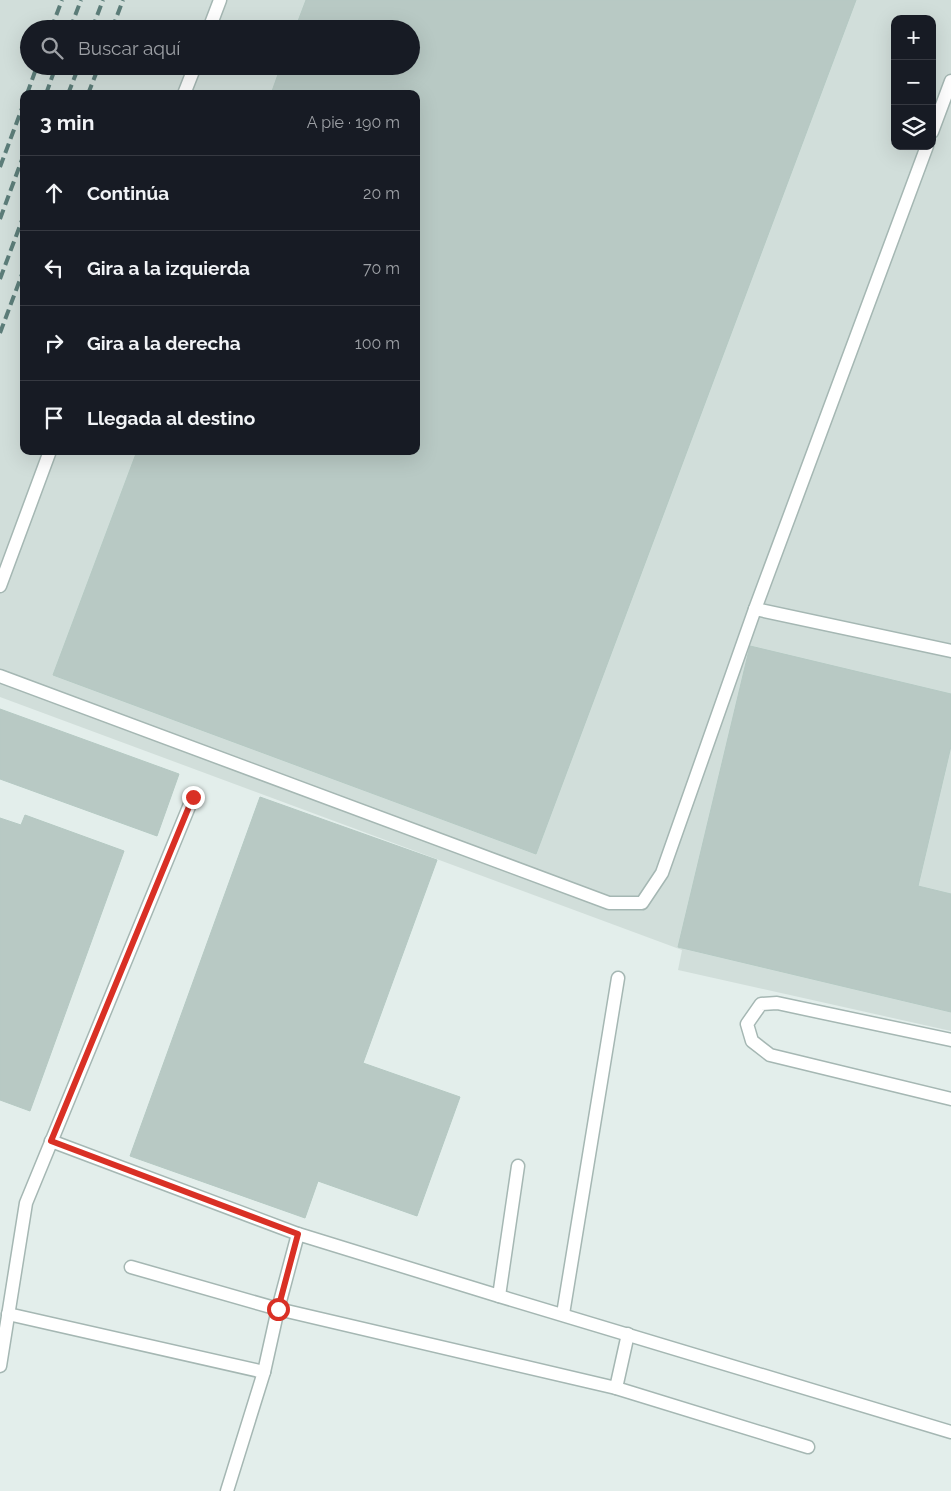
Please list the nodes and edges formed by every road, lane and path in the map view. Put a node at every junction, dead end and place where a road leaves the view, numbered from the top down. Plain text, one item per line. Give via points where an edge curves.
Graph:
1 (220, 0) edge
2 (212, 20) edge
3 (191, 75) edge
4 (951, 81) edge
5 (186, 90) edge
6 (936, 121) edge
7 (926, 150) edge
8 (49, 455) edge
9 (0, 586) edge
10 (755, 609) junction
11 (951, 651) edge
12 (0, 676) edge
13 (193, 797) dead end
14 (618, 978) dead end
15 (951, 1040) edge
16 (951, 1098) edge
17 (51, 1141) junction
18 (518, 1166) dead end
19 (298, 1234) junction
20 (131, 1267) dead end
21 (499, 1296) junction
22 (278, 1309) junction
23 (8, 1314) junction
24 (563, 1314) junction
25 (628, 1334) junction
26 (0, 1366) edge
27 (264, 1372) junction
28 (616, 1388) junction
29 (951, 1432) edge
30 (808, 1447) dead end
31 (227, 1491) edge

1 - 2 lane
3 - 5 lane
4 - 6 lane
7 - 10 lane
8 - 9 lane
10 - 11 lane
10 - 12 lane via 662,873 642,903 609,903
13 - 17 lane
14 - 24 lane
15 - 16 lane via 777,1003 761,1004 747,1024 752,1040 770,1056
17 - 19 lane
17 - 23 lane via 26,1203
18 - 21 lane
19 - 21 lane
19 - 22 lane
20 - 22 lane
21 - 24 lane
22 - 27 lane
22 - 28 lane
23 - 26 lane
23 - 27 lane
24 - 25 lane
25 - 28 lane
25 - 29 lane
27 - 31 lane
28 - 30 lane

